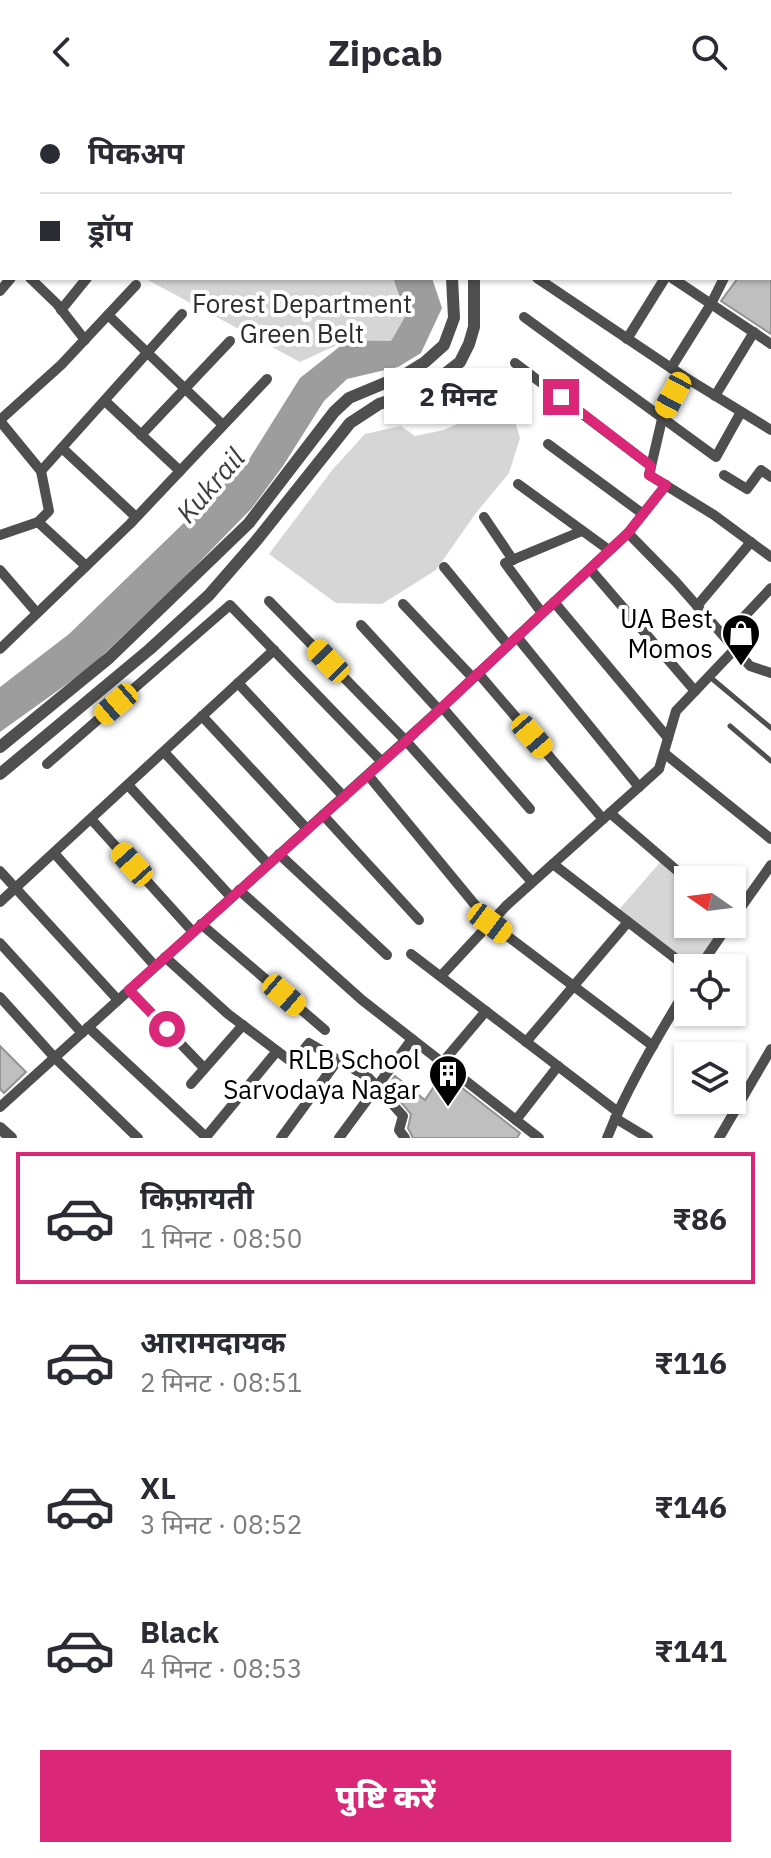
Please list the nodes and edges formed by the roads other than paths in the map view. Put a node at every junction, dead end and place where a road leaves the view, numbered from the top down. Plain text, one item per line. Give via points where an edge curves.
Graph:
1 (32, 280) edge
2 (85, 280) edge
3 (452, 280) edge
4 (474, 280) edge
5 (540, 280) edge
6 (664, 280) edge
7 (675, 280) edge
8 (723, 280) edge
9 (136, 285) dead end
10 (711, 304) junction
11 (61, 310) junction
12 (182, 314) dead end
13 (108, 315) junction
14 (524, 317) dead end
15 (754, 332) junction
16 (627, 339) junction
17 (85, 340) junction
18 (230, 341) dead end
19 (771, 344) edge
20 (148, 353) junction
21 (515, 363) dead end
22 (671, 368) junction
23 (683, 376) junction
24 (267, 379) dead end
25 (185, 388) junction
26 (715, 396) junction
27 (105, 401) junction
28 (741, 412) junction
29 (662, 419) junction
30 (0, 420) edge
31 (223, 425) junction
32 (771, 430) edge
33 (141, 435) junction
34 (548, 444) dead end
35 (62, 448) junction
36 (651, 466) junction
37 (41, 471) junction
38 (180, 471) junction
39 (724, 475) dead end
40 (771, 477) edge
41 (518, 484) dead end
42 (666, 485) junction
43 (643, 514) junction
44 (136, 517) junction
45 (484, 517) dead end
46 (38, 522) junction
47 (582, 531) junction
48 (628, 533) junction
49 (0, 535) edge
50 (751, 542) junction
51 (609, 550) junction
52 (771, 557) edge
53 (513, 560) junction
54 (86, 566) junction
55 (444, 567) dead end
56 (590, 569) junction
57 (0, 570) edge
58 (771, 588) edge
59 (269, 601) dead end
60 (554, 602) junction
61 (403, 604) dead end
62 (697, 606) junction
63 (37, 613) junction
64 (542, 613) junction
65 (361, 625) dead end
66 (517, 637) junction
67 (725, 637) junction
68 (508, 645) junction
69 (0, 649) edge
70 (735, 649) junction
71 (274, 650) junction
72 (771, 673) edge
73 (475, 676) junction
74 (709, 676) junction
75 (238, 683) junction
76 (695, 691) junction
77 (440, 709) junction
78 (202, 716) junction
79 (730, 726) dead end
80 (771, 728) edge
81 (668, 738) junction
82 (406, 741) junction
83 (0, 747) edge
84 (164, 752) junction
85 (664, 753) junction
86 (771, 761) edge
87 (382, 762) junction
88 (47, 764) dead end
89 (0, 774) edge
90 (368, 775) junction
91 (128, 785) junction
92 (639, 787) junction
93 (344, 797) junction
94 (530, 809) dead end
95 (323, 815) junction
96 (606, 816) junction
97 (91, 819) junction
98 (307, 829) junction
99 (771, 839) edge
100 (54, 853) junction
101 (279, 854) junction
102 (268, 864) junction
103 (553, 864) junction
104 (771, 865) edge
105 (674, 869) edge
106 (0, 871) edge
107 (532, 882) junction
108 (16, 887) junction
109 (235, 894) junction
110 (746, 900) edge
111 (0, 902) edge
112 (419, 920) dead end
113 (628, 922) junction
114 (490, 923) junction
115 (197, 928) junction
116 (0, 943) edge
117 (411, 954) dead end
118 (387, 955) dead end
119 (165, 957) junction
120 (674, 957) edge
121 (155, 966) junction
122 (441, 976) junction
123 (573, 986) junction
124 (129, 990) junction
125 (0, 997) edge
126 (118, 1000) junction
127 (674, 1010) edge
128 (486, 1011) junction
129 (243, 1025) junction
130 (85, 1030) junction
131 (325, 1030) dead end
132 (412, 1039) junction
133 (526, 1042) junction
134 (653, 1046) junction
135 (771, 1049) edge
136 (277, 1051) junction
137 (55, 1058) junction
138 (338, 1060) junction
139 (442, 1063) junction
140 (558, 1066) junction
141 (204, 1068) junction
142 (191, 1084) dead end
143 (377, 1087) junction
144 (0, 1107) edge
145 (616, 1115) junction
146 (516, 1120) junction
147 (0, 1128) edge
148 (11, 1138) edge
149 (138, 1138) edge
150 (206, 1138) edge
151 (281, 1138) edge
152 (339, 1138) edge
153 (405, 1138) edge
154 (539, 1138) edge
155 (607, 1138) edge
156 (648, 1138) edge
157 (719, 1138) edge

1 - 11 street
2 - 11 street
3 - 83 street via 454,318 444,345 404,375 349,398 249,523 109,658
4 - 89 street via 474,327 460,362 437,380 379,404 350,423 209,595
5 - 16 street
6 - 16 street
7 - 10 street
8 - 10 street
9 - 13 street
10 - 15 street
10 - 22 street
11 - 17 street
12 - 20 street
13 - 17 street
13 - 20 street
14 - 29 street
15 - 19 street
15 - 26 street
16 - 22 street
17 - 30 street
18 - 25 street
20 - 25 street
20 - 27 street
21 - 36 street
22 - 23 street
23 - 26 street
23 - 29 street
24 - 31 street
25 - 31 street
25 - 33 street
26 - 28 street
27 - 33 street
27 - 35 street
28 - 29 street via 716,457
28 - 32 street
29 - 36 street
30 - 37 street
31 - 38 street
33 - 38 street
34 - 43 street
35 - 37 street
35 - 44 street
36 - 42 street via 649,475
37 - 46 street via 49,511
38 - 44 street
39 - 40 street via 747,489 761,470
41 - 47 street
42 - 43 street
42 - 50 street
43 - 48 street
44 - 54 street
45 - 53 street
46 - 49 street
46 - 54 street
47 - 51 street
47 - 53 street
48 - 51 street
48 - 62 street
50 - 52 street
50 - 62 street
51 - 56 street
53 - 64 street via 505,563
54 - 63 street
55 - 68 street
56 - 60 street
56 - 76 street
57 - 63 street
58 - 67 street
59 - 82 street
60 - 64 street
60 - 81 street
61 - 73 street
62 - 67 street
63 - 69 street
64 - 66 street
65 - 77 street
66 - 68 street
66 - 92 street
67 - 70 street
68 - 73 street
70 - 72 street via 750,666
70 - 74 street
71 - 75 street
71 - 87 street
71 - 88 street via 230,605
73 - 77 street
73 - 96 street
74 - 76 street
74 - 80 lane
75 - 78 street
75 - 93 street
76 - 81 street via 676,711
77 - 82 street
77 - 94 street
78 - 84 street
78 - 98 street
79 - 86 lane
81 - 85 street
82 - 87 street
82 - 107 street
84 - 91 street
84 - 102 street
85 - 92 street via 659,769
85 - 99 street
87 - 90 street
90 - 93 street
90 - 114 street
91 - 97 street
91 - 109 street
92 - 96 street
93 - 95 street
95 - 98 street
95 - 112 street
96 - 103 street
96 - 105 street
97 - 100 street
97 - 115 street
98 - 101 street
100 - 108 street
100 - 121 street
101 - 102 street
101 - 118 street
102 - 109 street
103 - 107 street
103 - 113 street
104 - 110 street
106 - 108 street
107 - 114 street
108 - 111 street
108 - 126 street
109 - 115 street
109 - 132 street
113 - 120 street
113 - 123 street
114 - 122 street
114 - 123 street
115 - 119 street
115 - 131 street
116 - 130 street
117 - 122 street
119 - 121 street
119 - 129 street
121 - 124 street
122 - 128 street
123 - 133 street
123 - 134 street
124 - 126 street
124 - 141 street
125 - 137 street
126 - 130 street
127 - 134 street
128 - 133 street
128 - 139 street
129 - 136 street
129 - 141 street
130 - 137 street
130 - 150 street
132 - 139 street
132 - 143 street
133 - 140 street
134 - 145 street
135 - 157 street
136 - 138 street via 293,1063 309,1043
136 - 150 street
137 - 144 street
137 - 149 street
138 - 143 street
138 - 151 street
139 - 146 street
140 - 145 street
140 - 146 street
141 - 142 street
143 - 152 street
143 - 153 street via 403,1116 399,1130
145 - 155 street
145 - 156 street
146 - 154 street
147 - 148 street

